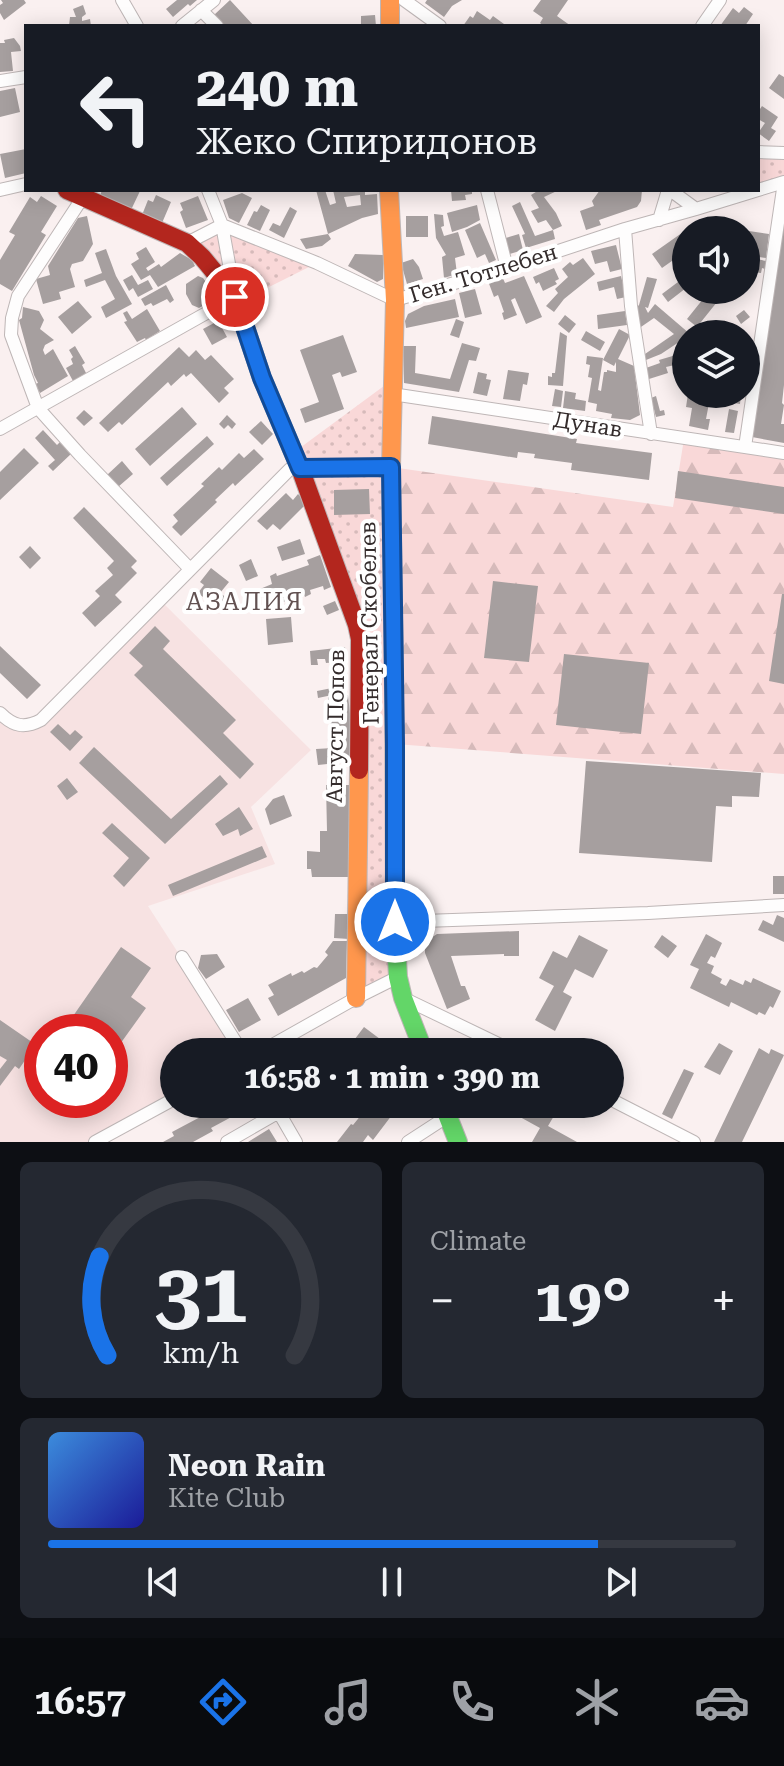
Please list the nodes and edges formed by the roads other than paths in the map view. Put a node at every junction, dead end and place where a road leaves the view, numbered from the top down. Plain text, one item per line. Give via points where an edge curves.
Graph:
1 (122, 0) edge
2 (214, 0) edge
3 (390, 0) edge
4 (720, 0) edge
5 (410, 2) edge
6 (201, 10) junction
7 (136, 24) edge
8 (185, 24) edge
9 (215, 24) edge
10 (390, 24) edge
11 (438, 24) edge
12 (703, 24) edge
13 (24, 77) edge
14 (0, 81) edge
15 (760, 152) edge
16 (784, 153) edge
17 (784, 182) edge
18 (24, 184) edge
19 (760, 189) edge
20 (0, 190) edge
21 (209, 192) edge
22 (388, 192) edge
23 (488, 192) edge
24 (668, 192) edge
25 (672, 192) edge
26 (751, 192) edge
27 (79, 193) edge
28 (696, 209) junction
29 (659, 220) junction
30 (222, 225) junction
31 (625, 229) junction
32 (187, 243) junction
33 (507, 268) junction
34 (235, 297) junction
35 (395, 300) junction
36 (392, 394) junction
37 (38, 408) junction
38 (0, 429) edge
39 (651, 434) junction
40 (745, 447) junction
41 (784, 453) edge
42 (391, 467) junction
43 (300, 468) junction
44 (190, 569) junction
45 (0, 713) edge
46 (784, 905) edge
47 (395, 922) junction
48 (182, 957) dead end
49 (398, 977) junction
50 (356, 998) junction
51 (403, 998) junction
52 (233, 1038) edge
53 (285, 1038) edge
54 (419, 1038) edge
55 (486, 1038) edge
56 (624, 1106) edge
57 (160, 1107) edge
58 (262, 1118) edge
59 (283, 1118) edge
60 (436, 1118) edge
61 (449, 1118) edge
62 (95, 1142) edge
63 (227, 1142) edge
64 (296, 1142) edge
65 (408, 1142) edge
66 (458, 1142) edge
67 (694, 1142) edge

1 - 7 street
2 - 6 street
3 - 10 street
4 - 12 street
5 - 11 street
6 - 8 street
6 - 9 street
13 - 14 street
15 - 16 street
17 - 19 street, Ген. Тотлебен
17 - 40 street
18 - 20 street
21 - 30 street
22 - 35 street, Генерал Скобелев
23 - 33 street
24 - 29 street
25 - 28 street
26 - 28 street, Ген. Тотлебен
27 - 32 street, Август Попов
27 - 37 street via 18,296 12,318 11,335
28 - 29 street, Ген. Тотлебен
29 - 31 street, Ген. Тотлебен
30 - 32 street
30 - 34 street
30 - 35 street, Ген. Тотлебен
31 - 33 street, Ген. Тотлебен
31 - 39 street
32 - 34 street, Август Попов
33 - 35 street, Ген. Тотлебен
34 - 37 street
34 - 43 street, Август Попов
35 - 36 street, Генерал Скобелев
36 - 39 street, Дунав
36 - 42 street, Генерал Скобелев
37 - 38 street
37 - 44 street
39 - 40 street, Дунав
40 - 41 street, Дунав
42 - 43 street
42 - 47 street, Генерал Скобелев
43 - 44 street via 290,469
43 - 50 street, Август Попов via 360,639
44 - 45 street via 41,720 22,726
46 - 47 street
47 - 49 street, Генерал Скобелев
48 - 52 street
49 - 50 street
49 - 51 street, Генерал Скобелев
50 - 53 street
51 - 54 street, Генерал Скобелев
51 - 55 street
56 - 67 street
57 - 62 street
58 - 63 street
59 - 64 street
60 - 65 street
61 - 66 street

